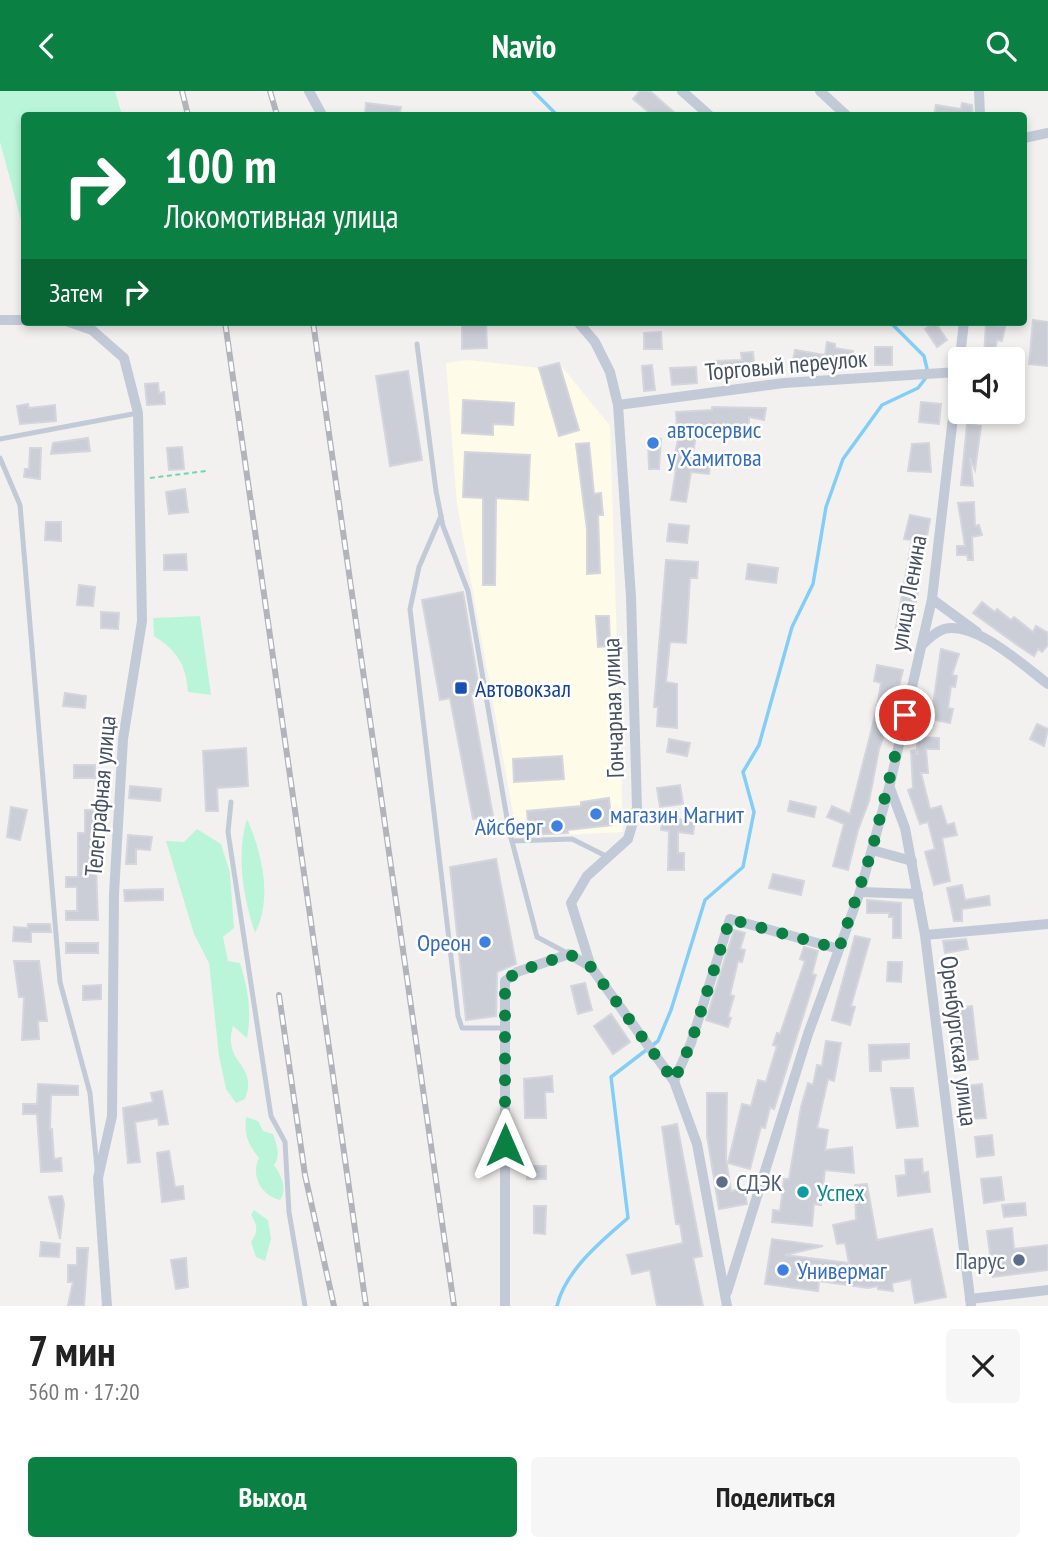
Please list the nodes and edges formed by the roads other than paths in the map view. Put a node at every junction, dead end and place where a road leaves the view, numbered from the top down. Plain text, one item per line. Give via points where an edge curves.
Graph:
1 (309, 91) edge
2 (682, 91) edge
3 (820, 91) edge
4 (979, 91) edge
5 (320, 112) edge
6 (706, 112) edge
7 (843, 112) edge
8 (980, 112) edge
9 (1048, 133) edge
10 (1027, 137) edge
11 (0, 320) edge
12 (21, 320) edge
13 (80, 326) edge
14 (581, 326) edge
15 (964, 326) edge
16 (417, 344) dead end
17 (961, 347) edge
18 (948, 373) edge
19 (618, 405) junction
20 (138, 413) junction
21 (952, 424) edge
22 (0, 439) edge
23 (0, 457) edge
24 (441, 516) junction
25 (932, 599) junction
26 (983, 636) junction
27 (922, 646) junction
28 (1048, 684) edge
29 (890, 784) junction
30 (231, 802) dead end
31 (512, 841) junction
32 (872, 850) junction
33 (608, 857) junction
34 (912, 861) junction
35 (860, 892) junction
36 (918, 894) junction
37 (1048, 924) edge
38 (925, 935) junction
39 (839, 949) junction
40 (569, 954) junction
41 (591, 967) junction
42 (505, 1028) junction
43 (674, 1081) junction
44 (98, 1178) junction
45 (1048, 1290) edge
46 (726, 1301) edge
47 (971, 1303) edge
48 (107, 1306) edge
49 (305, 1306) edge
50 (505, 1306) edge

1 - 5 street
2 - 6 street
3 - 7 street
4 - 8 street
9 - 10 street
11 - 12 street
13 - 20 street, Телеграфная улица via 92,330 124,358
14 - 19 street, Гончарная улица via 610,372
15 - 17 street, улица Ленина
16 - 24 lane
18 - 19 street, Торговый переулок via 784,383
19 - 33 street, Гончарная улица via 631,597 637,808 628,839
20 - 22 lane
20 - 44 street, Телеграфная улица via 142,621 123,739 114,894 112,1116
21 - 25 street, улица Ленина
23 - 44 lane via 20,505 60,982 90,1093
24 - 31 lane via 468,591
24 - 42 lane via 419,567 410,609 458,1016 462,1028
25 - 26 street
25 - 27 street, улица Ленина
26 - 27 street via 944,629
26 - 28 street
27 - 29 street, улица Ленина
29 - 32 street, улица Ленина
29 - 34 street, Оренбургская улица
30 - 49 lane via 228,832 271,1117 285,1142 289,1212
31 - 33 lane via 572,839
31 - 40 lane via 537,937
32 - 34 street
32 - 35 street, улица Ленина
33 - 41 street, Гончарная улица via 587,876 571,903
34 - 36 street, Оренбургская улица
35 - 36 street
35 - 39 street, улица Ленина
36 - 38 street, Оренбургская улица
37 - 38 street
38 - 47 street, Оренбургская улица
39 - 43 street via 730,919 691,1043
39 - 46 street, улица Ленина via 808,1034
40 - 41 street
40 - 42 street via 517,972 505,981
41 - 43 street, Гончарная улица
42 - 50 street
43 - 46 street, Гончарная улица via 697,1144
44 - 48 street, Телеграфная улица
45 - 47 street

